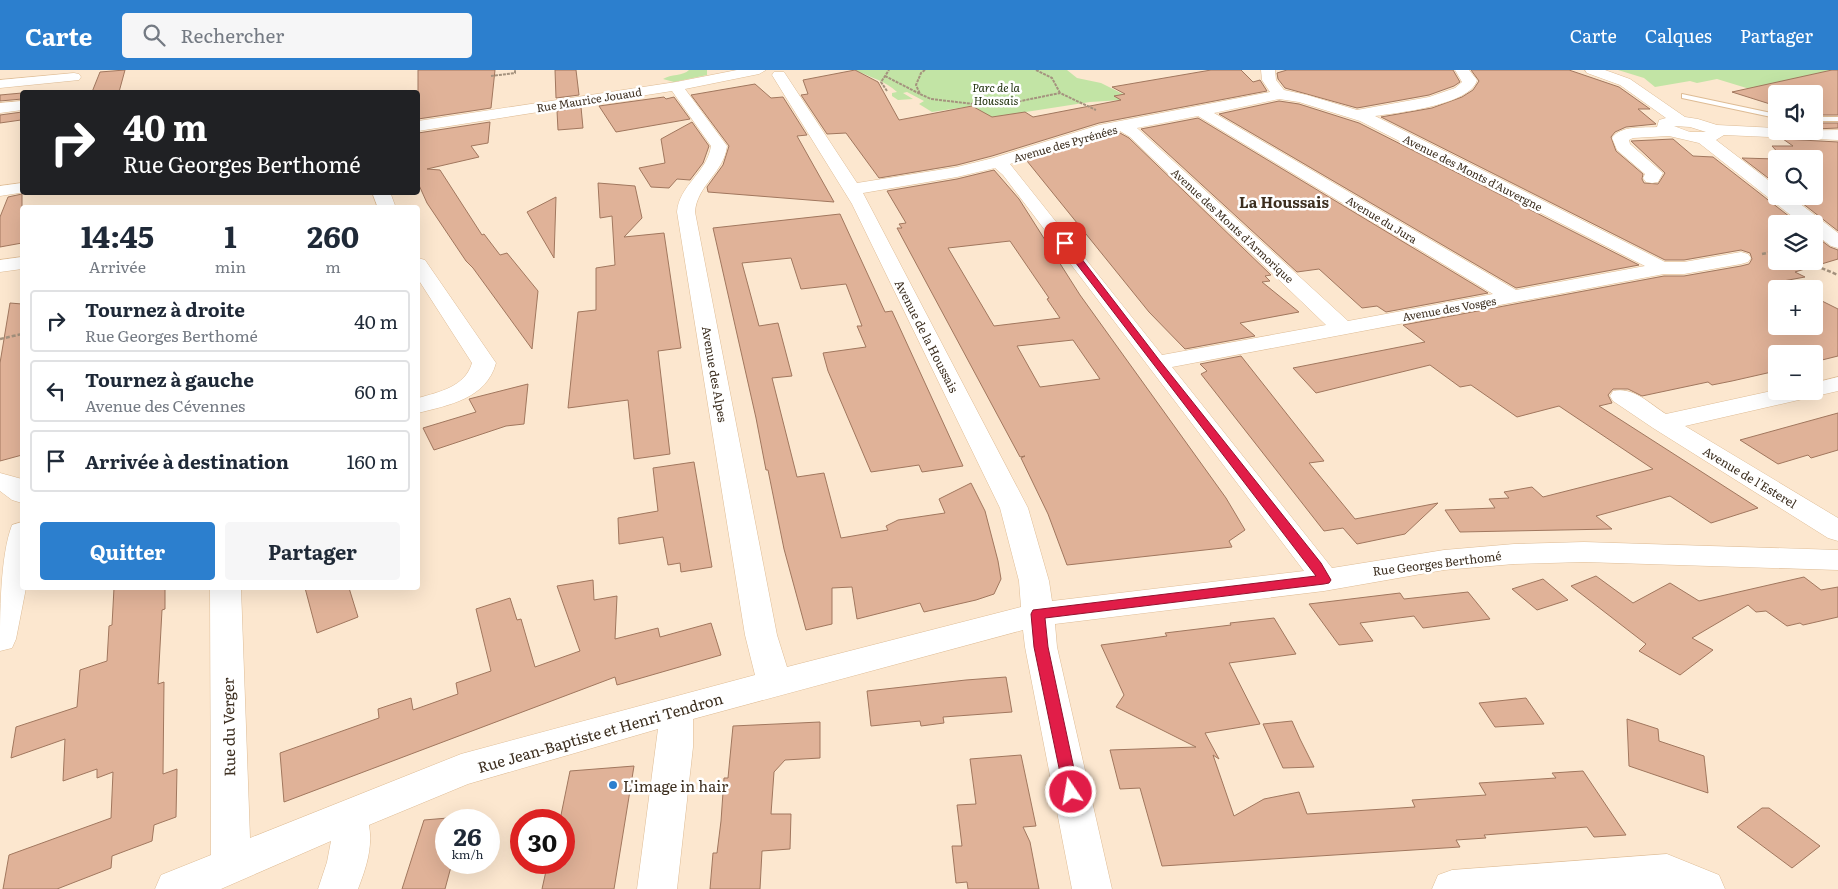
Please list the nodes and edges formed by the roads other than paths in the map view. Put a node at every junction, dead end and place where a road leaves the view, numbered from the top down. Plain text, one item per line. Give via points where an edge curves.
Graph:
1 (759, 70) edge
2 (1268, 70) edge
3 (1462, 70) edge
4 (1592, 70) edge
5 (76, 74) edge
6 (0, 84) edge
7 (676, 86) junction
8 (69, 90) edge
9 (1279, 94) junction
10 (1685, 96) dead end
11 (20, 106) edge
12 (0, 108) edge
13 (1200, 111) junction
14 (1768, 114) edge
15 (1357, 115) junction
16 (1823, 119) edge
17 (1838, 119) edge
18 (1675, 125) junction
19 (420, 126) edge
20 (1123, 126) junction
21 (1708, 134) junction
22 (1838, 135) edge
23 (998, 162) junction
24 (1652, 178) dead end
25 (20, 186) edge
26 (1768, 188) edge
27 (852, 189) junction
28 (0, 191) edge
29 (1789, 205) edge
30 (1838, 242) edge
31 (1741, 258) dead end
32 (20, 263) edge
33 (0, 266) edge
34 (420, 267) edge
35 (1660, 268) junction
36 (1512, 296) junction
37 (1342, 327) junction
38 (1156, 363) junction
39 (1838, 384) edge
40 (1823, 388) edge
41 (1622, 396) dead end
42 (1768, 400) edge
43 (420, 404) edge
44 (1662, 423) junction
45 (0, 482) edge
46 (20, 492) edge
47 (1838, 530) edge
48 (20, 542) edge
49 (1838, 560) edge
50 (1324, 580) junction
51 (225, 590) edge
52 (1038, 614) junction
53 (0, 639) edge
54 (775, 684) junction
55 (674, 710) junction
56 (347, 816) junction
57 (231, 866) junction
58 (175, 889) edge
59 (338, 889) edge
60 (657, 889) edge
61 (1092, 889) edge
62 (1452, 889) edge
63 (1705, 889) edge

1 - 7 street, Rue Maurice Jouaud
1 - 27 street, Avenue de la Houssais via 765,74 787,74
2 - 9 street via 1270,84
3 - 15 street via 1468,76 1469,84 1456,93
4 - 18 street via 1625,82
5 - 6 street
5 - 8 street
7 - 19 street, Rue Maurice Jouaud
7 - 54 street, Avenue des Alpes via 719,146 718,159 687,199 686,212 761,635
9 - 13 street, Avenue des Pyrénées
9 - 15 street, Avenue des Monts d'Auvergne
10 - 14 lane
11 - 12 street
13 - 20 street, Avenue des Pyrénées
13 - 36 street, Avenue du Jura
15 - 35 street, Avenue des Monts d'Auvergne
16 - 17 lane
18 - 21 street
18 - 24 street via 1620,138 1623,146 1654,173
20 - 23 street, Avenue des Pyrénées via 1099,130
20 - 37 street, Avenue des Monts d'Armorique via 1136,134
21 - 22 street
21 - 26 street
23 - 27 street, Avenue des Pyrénées via 893,184
23 - 38 street via 1009,171
25 - 28 street
27 - 52 street, Avenue de la Houssais via 1014,508 1034,581
29 - 30 street
31 - 35 street, Avenue des Vosges via 1684,268
32 - 33 street
34 - 43 street via 484,363 481,374 471,384 453,394
35 - 36 street, Avenue des Vosges
36 - 37 street, Avenue des Vosges
37 - 38 street, Avenue des Vosges
38 - 50 street
39 - 40 street
41 - 44 street, Avenue de l'Esterel
42 - 44 street
44 - 47 street, Avenue de l'Esterel
45 - 46 street via 11,484
48 - 53 street
49 - 50 street, Rue Georges Berthomé via 1584,552 1514,554 1444,560
50 - 52 street, Rue Georges Berthomé
51 - 57 street, Rue du Verger
52 - 54 street, Rue Jean-Baptiste et Henri Tendron
52 - 61 street, Avenue de la Houssais via 1041,647
54 - 55 street, Rue Jean-Baptiste et Henri Tendron
55 - 56 street, Rue Jean-Baptiste et Henri Tendron via 461,770
55 - 60 street via 675,747
56 - 57 street, Rue Jean-Baptiste et Henri Tendron
56 - 59 street via 352,844
57 - 58 street, Rue Jean-Baptiste et Henri Tendron
62 - 63 street via 1667,873

